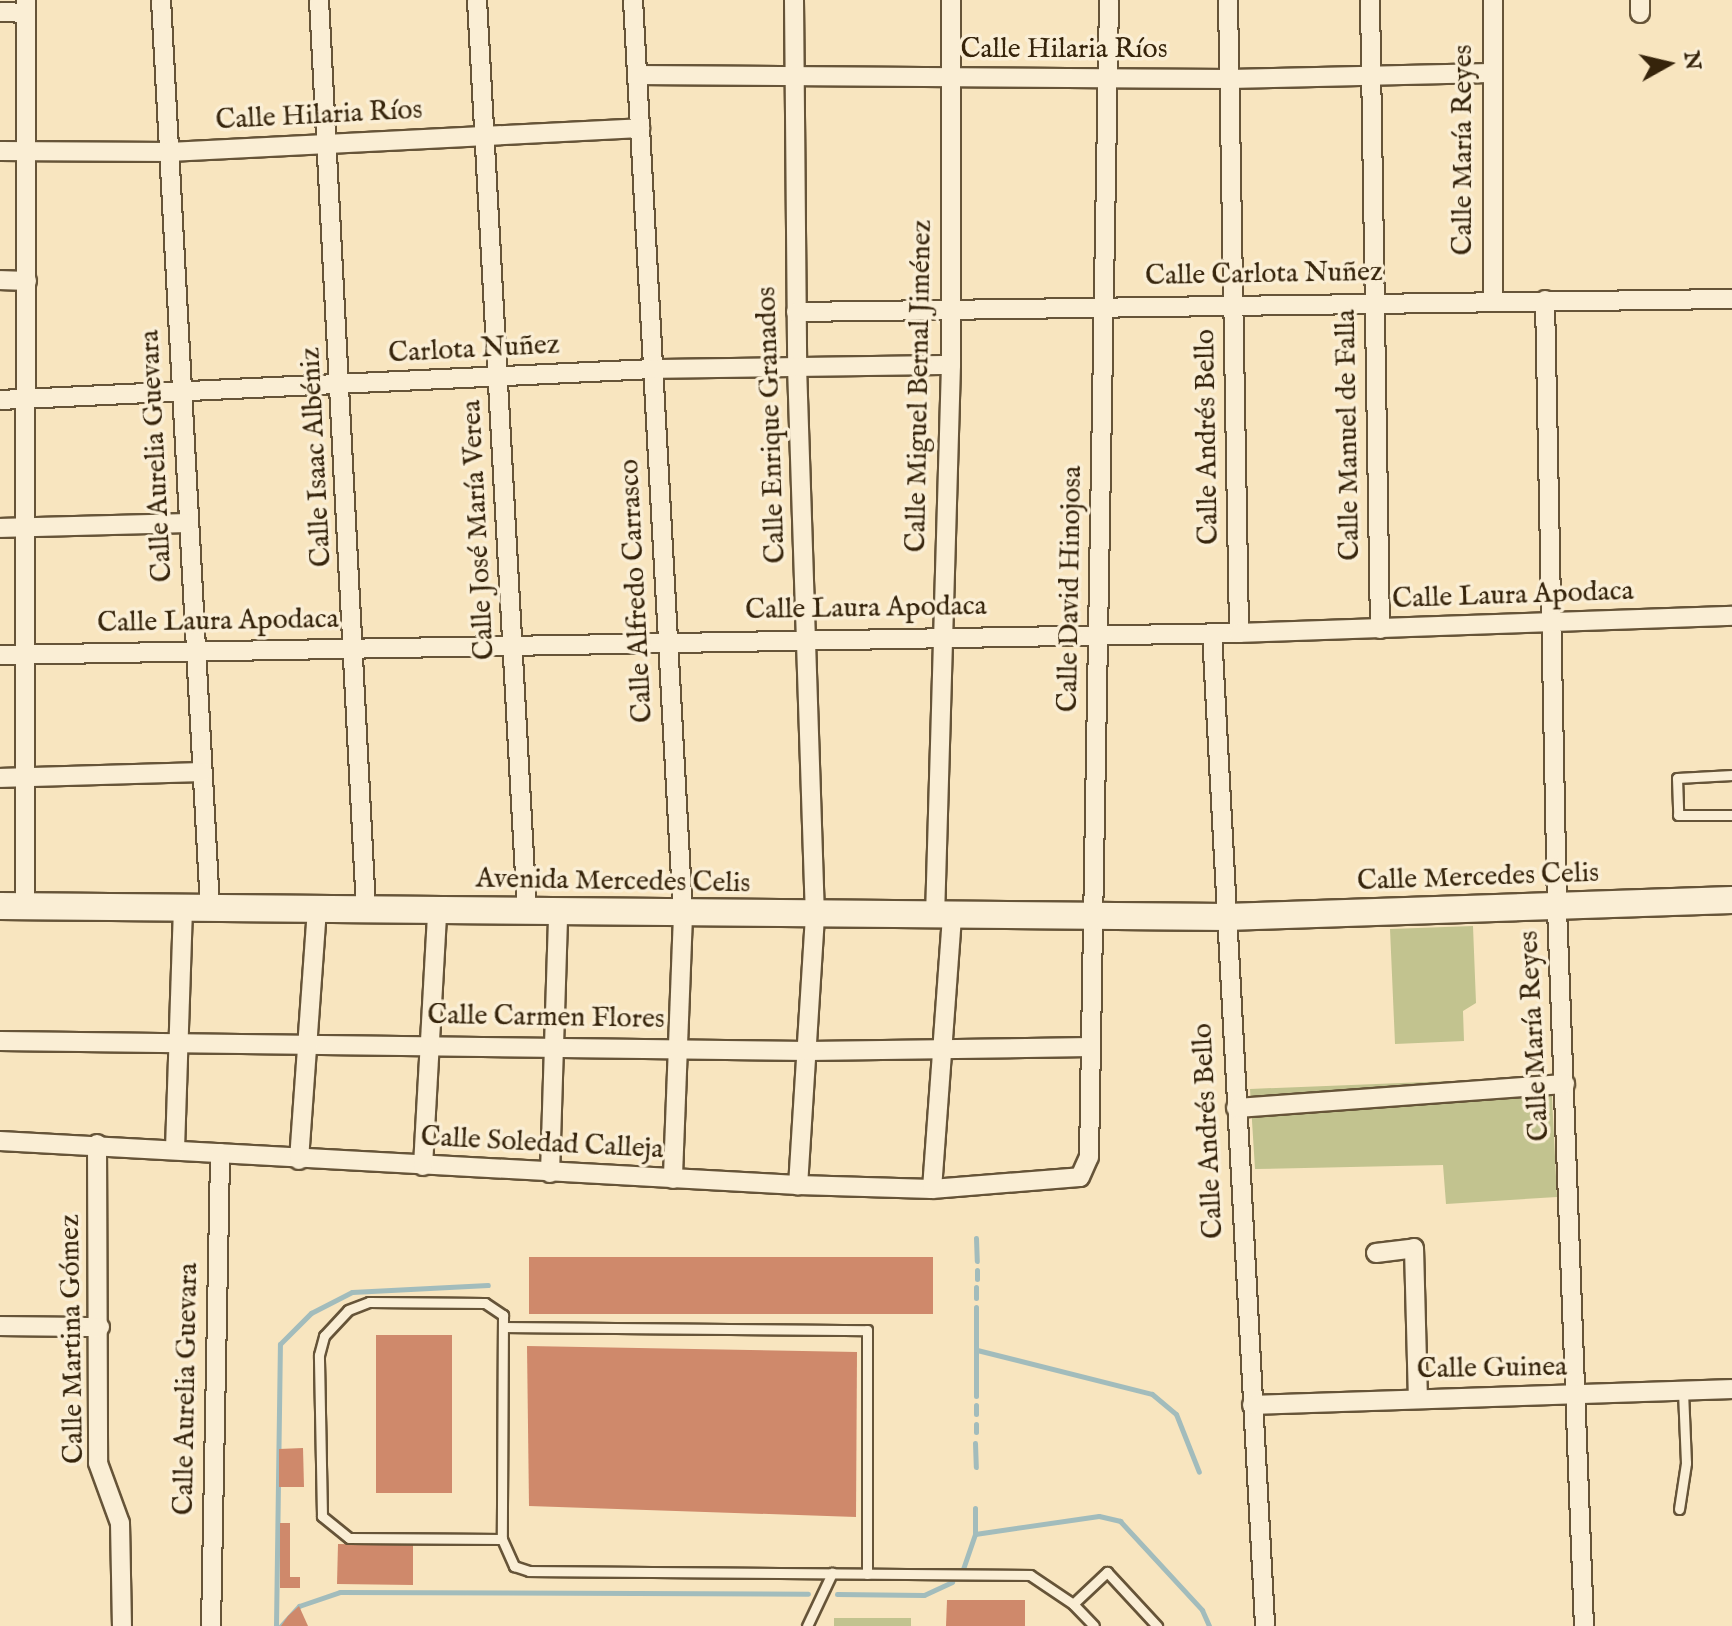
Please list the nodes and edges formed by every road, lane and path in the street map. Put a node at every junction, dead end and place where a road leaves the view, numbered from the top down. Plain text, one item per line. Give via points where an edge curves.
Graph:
1 (161, 0) edge
2 (319, 0) edge
3 (477, 0) edge
4 (633, 0) edge
5 (794, 0) edge
6 (951, 0) edge
7 (1109, 0) edge
8 (1228, 0) edge
9 (1370, 0) edge
10 (1493, 0) edge
11 (26, 6) edge
12 (0, 12) edge
13 (1490, 73) junction
14 (637, 75) junction
15 (794, 75) junction
16 (1371, 76) junction
17 (950, 78) junction
18 (1108, 78) junction
19 (1230, 79) junction
20 (640, 128) junction
21 (484, 136) junction
22 (327, 144) junction
23 (0, 151) edge
24 (26, 152) junction
25 (169, 152) junction
26 (0, 280) edge
27 (27, 281) junction
28 (1732, 299) edge
29 (1545, 300) junction
30 (1376, 301) junction
31 (1493, 301) junction
32 (1234, 303) junction
33 (1104, 305) junction
34 (951, 307) junction
35 (796, 312) junction
36 (951, 365) junction
37 (797, 366) junction
38 (652, 369) junction
39 (498, 377) junction
40 (341, 385) junction
41 (182, 394) junction
42 (0, 400) edge
43 (26, 400) junction
44 (189, 523) junction
45 (24, 527) junction
46 (0, 528) edge
47 (1732, 616) edge
48 (1551, 624) junction
49 (1380, 629) junction
50 (1212, 633) junction
51 (1239, 633) junction
52 (1098, 634) junction
53 (945, 635) junction
54 (807, 638) junction
55 (668, 641) junction
56 (514, 646) junction
57 (356, 647) junction
58 (196, 649) junction
59 (23, 654) junction
60 (0, 655) edge
61 (202, 772) junction
62 (1732, 775) edge
63 (24, 777) junction
64 (0, 778) edge
65 (1732, 815) edge
66 (1732, 900) edge
67 (12, 906) edge
68 (1557, 908) junction
69 (183, 909) junction
70 (210, 909) junction
71 (317, 910) junction
72 (366, 910) junction
73 (437, 912) junction
74 (527, 912) junction
75 (558, 914) junction
76 (683, 915) junction
77 (815, 916) junction
78 (943, 917) junction
79 (1093, 917) junction
80 (1226, 917) junction
81 (0, 1041) edge
82 (178, 1042) junction
83 (308, 1043) junction
84 (430, 1044) junction
85 (554, 1045) junction
86 (682, 1047) junction
87 (1091, 1047) junction
88 (942, 1049) junction
89 (808, 1051) junction
90 (1565, 1084) junction
91 (1236, 1108) junction
92 (0, 1141) edge
93 (97, 1144) junction
94 (175, 1149) junction
95 (220, 1153) junction
96 (299, 1160) junction
97 (423, 1166) junction
98 (550, 1173) junction
99 (1080, 1177) joint
100 (673, 1179) junction
101 (798, 1185) junction
102 (932, 1189) junction
103 (1376, 1253) dead end
104 (0, 1326) edge
105 (100, 1327) junction
106 (506, 1327) junction
107 (1732, 1389) edge
108 (1683, 1391) junction
109 (1579, 1396) junction
110 (1418, 1397) junction
111 (1252, 1405) junction
112 (1679, 1509) dead end
113 (502, 1539) junction
114 (832, 1573) junction
115 (867, 1574) junction
116 (1073, 1604) junction
117 (122, 1626) edge
118 (211, 1626) edge
119 (807, 1626) edge
120 (1094, 1626) edge
121 (1157, 1626) edge
122 (1265, 1626) edge
123 (1584, 1626) edge

1 - 25 street, Calle Aurelia Guevara
2 - 22 street, Calle Isaac Albéniz
3 - 21 street, Calle José María Verea
4 - 14 street, Calle Alfredo Carrasco
5 - 15 street, Calle Enrique Granados
6 - 17 street, Calle Miguel Bernal Jiménez
7 - 18 street, Calle David Hinojosa
8 - 19 street, Calle Andrés Bello
9 - 16 street, Calle Manuel de Falla
10 - 13 street, Calle María Reyes
11 - 12 street
11 - 24 street
13 - 16 street, Calle Hilaria Ríos
13 - 31 street, Calle María Reyes
14 - 15 street, Calle Hilaria Ríos
14 - 20 street, Calle Alfredo Carrasco
15 - 17 street, Calle Hilaria Ríos
15 - 35 street, Calle Enrique Granados
16 - 19 street, Calle Hilaria Ríos
16 - 30 street, Calle Manuel de Falla
17 - 18 street, Calle Hilaria Ríos
17 - 34 street, Calle Miguel Bernal Jiménez
18 - 19 street, Calle Hilaria Ríos
18 - 33 street, Calle David Hinojosa
19 - 32 street, Calle Andrés Bello
20 - 21 street, Calle Hilaria Ríos
20 - 38 street, Calle Alfredo Carrasco
21 - 22 street, Calle Hilaria Ríos
21 - 39 street, Calle José María Verea
22 - 25 street, Calle Hilaria Ríos
22 - 40 street, Calle Isaac Albéniz
23 - 24 street, Calle Hilaria Ríos
24 - 25 street, Calle Hilaria Ríos
24 - 27 street
25 - 41 street, Calle Aurelia Guevara
26 - 27 street
27 - 43 street
28 - 29 street, Calle Carlota Nuñez
29 - 31 street, Calle Carlota Nuñez
29 - 48 street, Calle María Reyes
30 - 31 street, Calle Carlota Nuñez
30 - 32 street, Calle Carlota Nuñez
30 - 49 street, Calle Manuel de Falla
32 - 33 street, Calle Carlota Nuñez
32 - 51 street, Calle Andrés Bello
33 - 34 street, Calle Carlota Nuñez
33 - 52 street, Calle David Hinojosa
34 - 35 street, Calle Carlota Nuñez
34 - 36 street, Calle Miguel Bernal Jiménez
35 - 37 street, Calle Enrique Granados
36 - 37 street, Carlota Nuñez
36 - 53 street, Calle Miguel Bernal Jiménez
37 - 38 street, Carlota Nuñez
37 - 54 street, Calle Enrique Granados
38 - 39 street, Carlota Nuñez
38 - 55 street, Calle Alfredo Carrasco
39 - 40 street, Carlota Nuñez
39 - 56 street, Calle José María Verea
40 - 41 street, Carlota Nuñez
40 - 57 street, Calle Isaac Albéniz
41 - 43 street, Carlota Nuñez
41 - 44 street, Calle Aurelia Guevara
42 - 43 street, Carlota Nuñez
43 - 45 street
44 - 45 street
44 - 58 street, Calle Aurelia Guevara
45 - 46 street
45 - 59 street
47 - 48 street, Calle Laura Apodaca
48 - 49 street, Calle Laura Apodaca
48 - 68 street, Calle María Reyes
49 - 51 street, Calle Laura Apodaca
50 - 51 street, Calle Laura Apodaca
50 - 52 street, Calle Laura Apodaca
50 - 80 street, Calle Andrés Bello
52 - 53 street, Calle Laura Apodaca
52 - 79 street, Calle David Hinojosa
53 - 54 street, Calle Laura Apodaca
53 - 78 street, Calle Miguel Bernal Jiménez
54 - 55 street, Calle Laura Apodaca
54 - 77 street, Calle Enrique Granados
55 - 56 street, Calle Laura Apodaca
55 - 76 street, Calle Alfredo Carrasco
56 - 57 street, Calle Laura Apodaca
56 - 74 street, Calle José María Verea
57 - 58 street, Calle Laura Apodaca
57 - 72 street, Calle Isaac Albéniz
58 - 59 street, Calle Laura Apodaca
58 - 61 street, Calle Aurelia Guevara
59 - 60 street, Calle Laura Apodaca
59 - 63 street
61 - 63 street
61 - 70 street, Calle Aurelia Guevara
62 - 65 lane via 1677,778 1678,815
63 - 64 street
63 - 67 street
66 - 68 main road, Calle Mercedes Celis
67 - 69 main road, Avenida Mercedes Celis
68 - 80 main road, Calle Mercedes Celis
68 - 90 street, Calle María Reyes
69 - 70 main road, Avenida Mercedes Celis
69 - 82 street
70 - 71 main road, Avenida Mercedes Celis
71 - 72 main road, Avenida Mercedes Celis
71 - 83 street
72 - 73 main road, Avenida Mercedes Celis
73 - 74 main road, Avenida Mercedes Celis
73 - 84 street
74 - 75 main road, Avenida Mercedes Celis
75 - 76 main road, Avenida Mercedes Celis
75 - 85 street
76 - 77 main road, Avenida Mercedes Celis
76 - 86 street, Calle Alfredo Carrasco
77 - 78 main road, Avenida Mercedes Celis
77 - 89 street, Calle Enrique Granados
78 - 79 main road, Avenida Mercedes Celis
78 - 88 street, Calle Miguel Bernal Jiménez
79 - 80 main road, Avenida Mercedes Celis
79 - 87 street, Calle David Hinojosa
80 - 91 street, Calle Andrés Bello
81 - 82 street, Calle Carmen Flores
82 - 83 street, Calle Carmen Flores
82 - 94 street
83 - 84 street, Calle Carmen Flores
83 - 96 street
84 - 85 street, Calle Carmen Flores
84 - 97 street
85 - 86 street, Calle Carmen Flores
85 - 98 street
86 - 89 street, Calle Carmen Flores
86 - 100 street, Calle Alfredo Carrasco
87 - 88 street, Calle Carmen Flores
87 - 99 street, Calle David Hinojosa via 1089,1157
88 - 89 street, Calle Carmen Flores
88 - 102 street, Calle Miguel Bernal Jiménez
89 - 101 street, Calle Enrique Granados
90 - 91 street
90 - 109 street, Calle María Reyes
91 - 111 street, Calle Andrés Bello
92 - 93 street, Calle Soledad Calleja
93 - 94 street, Calle Soledad Calleja
93 - 105 street, Calle Martina Gómez
94 - 95 street, Calle Soledad Calleja
95 - 96 street, Calle Soledad Calleja
95 - 118 street, Calle Aurelia Guevara
96 - 97 street, Calle Soledad Calleja
97 - 98 street, Calle Soledad Calleja
98 - 100 street, Calle Soledad Calleja
99 - 102 street, Calle Soledad Calleja
100 - 101 street, Calle Soledad Calleja
101 - 102 street, Calle Soledad Calleja
103 - 110 street via 1414,1248
104 - 105 street
105 - 117 street, Calle Martina Gómez via 98,1463 120,1523
106 - 113 lane
106 - 113 lane via 503,1315 485,1303 369,1302 335,1322 319,1355 318,1506 329,1524 349,1538
106 - 115 lane via 867,1330
107 - 108 street, Calle Guinea
108 - 109 street, Calle Guinea
108 - 112 lane via 1686,1463
109 - 110 street, Calle Guinea
109 - 123 street, Calle María Reyes
110 - 111 street, Calle Guinea
111 - 122 street, Calle Andrés Bello
113 - 114 lane via 514,1566 529,1571
114 - 115 lane
114 - 119 lane
115 - 116 lane via 1030,1575
116 - 120 lane
116 - 121 lane via 1107,1572

